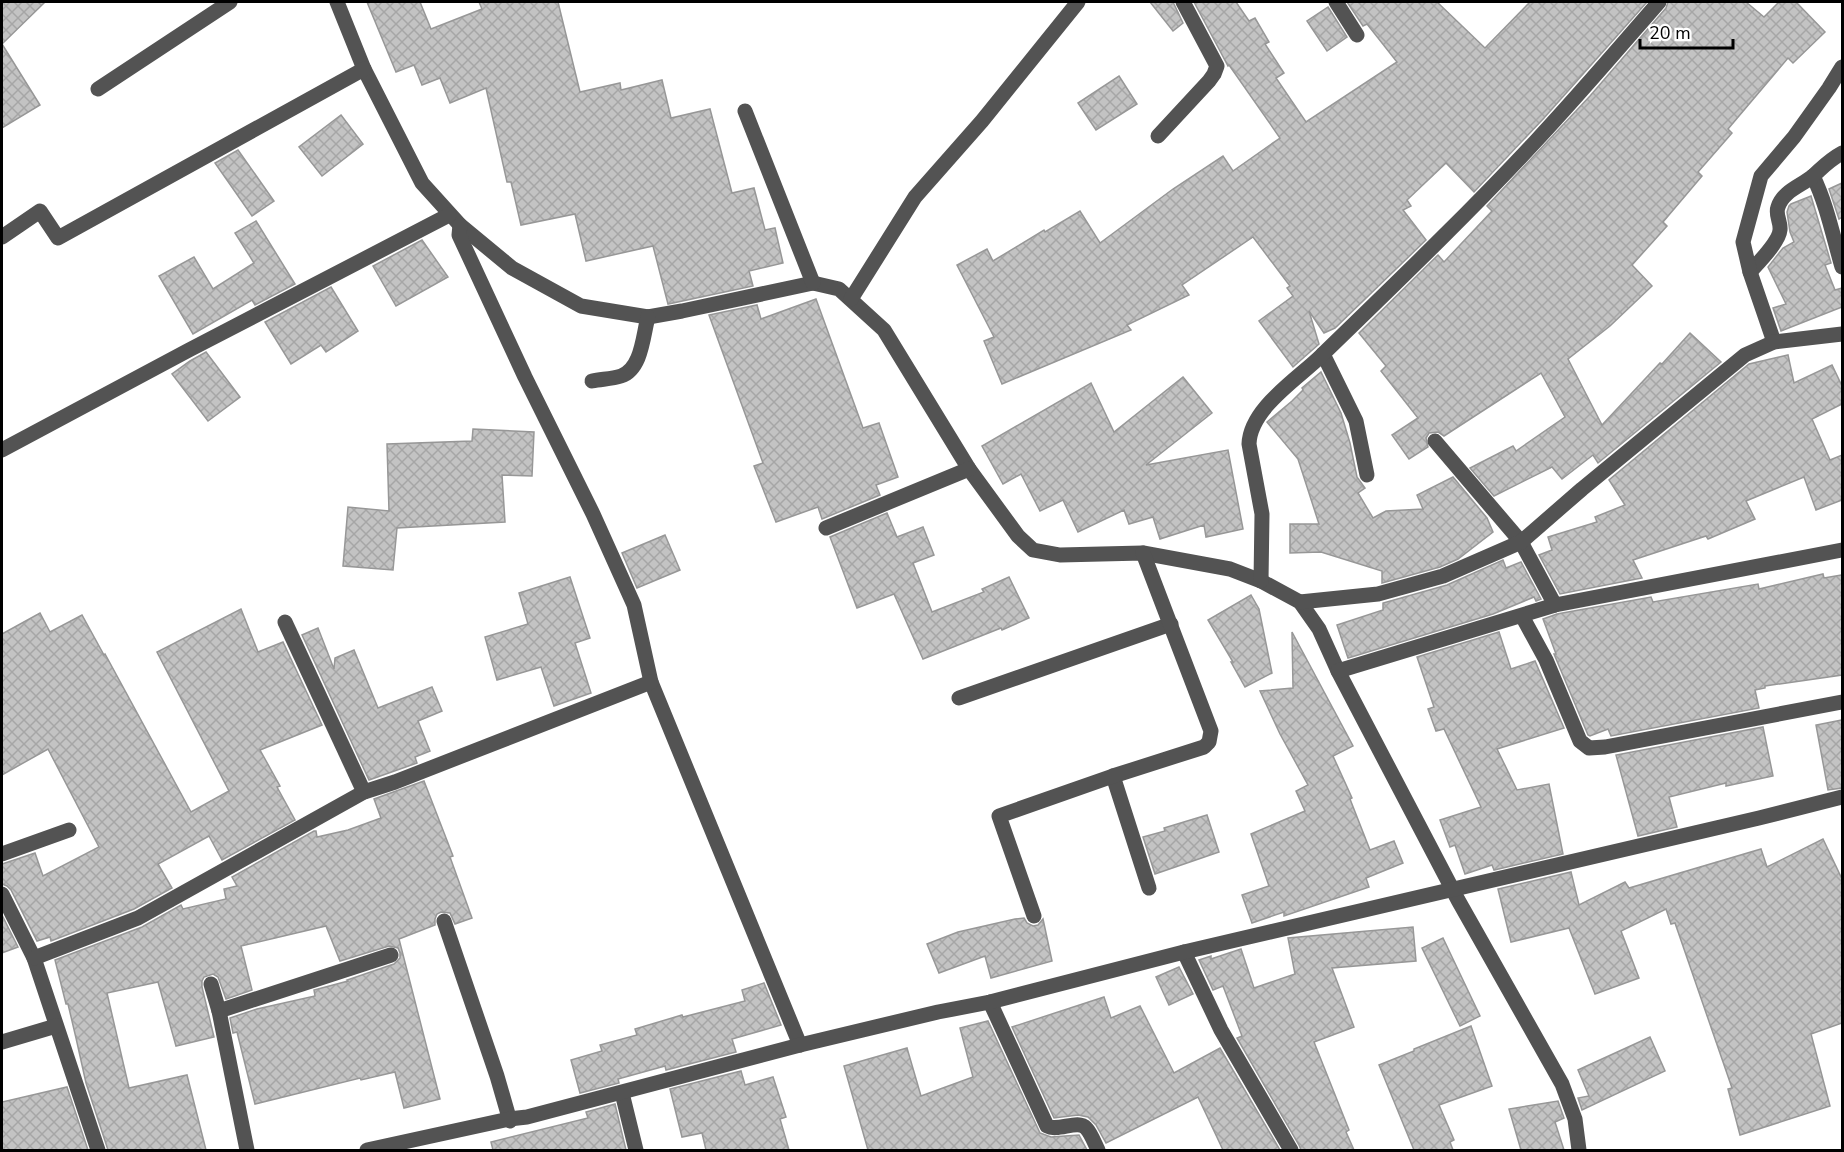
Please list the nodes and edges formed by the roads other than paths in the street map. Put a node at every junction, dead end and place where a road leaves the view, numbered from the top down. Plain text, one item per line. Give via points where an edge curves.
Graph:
1 (230, 2) edge
2 (337, 2) edge
3 (1078, 2) edge
4 (1183, 2) edge
5 (1336, 2) edge
6 (1659, 2) edge
7 (1357, 35) dead end
8 (1842, 67) edge
9 (364, 69) junction
10 (98, 89) dead end
11 (745, 111) dead end
12 (1158, 136) dead end
13 (1842, 153) edge
14 (1813, 176) junction
15 (454, 220) junction
16 (2, 237) edge
17 (1842, 267) edge
18 (1750, 272) junction
19 (813, 283) junction
20 (851, 299) junction
21 (648, 317) junction
22 (1842, 334) edge
23 (1774, 342) junction
24 (1323, 354) junction
25 (592, 381) dead end
26 (1435, 441) dead end
27 (2, 450) edge
28 (969, 469) junction
29 (1367, 475) dead end
30 (826, 528) dead end
31 (1521, 543) junction
32 (1842, 550) edge
33 (1143, 554) junction
34 (1261, 582) junction
35 (1300, 602) junction
36 (1555, 604) junction
37 (1522, 616) junction
38 (285, 622) dead end
39 (1171, 624) junction
40 (1338, 671) junction
41 (651, 682) junction
42 (959, 698) dead end
43 (1842, 702) edge
44 (1113, 776) junction
45 (364, 792) junction
46 (1842, 797) edge
47 (69, 830) dead end
48 (2, 854) edge
49 (1149, 888) dead end
50 (1452, 890) junction
51 (2, 894) edge
52 (1034, 916) dead end
53 (444, 921) dead end
54 (1184, 952) junction
55 (391, 954) dead end
56 (34, 958) junction
57 (211, 984) dead end
58 (990, 1002) junction
59 (219, 1011) junction
60 (56, 1026) junction
61 (2, 1042) edge
62 (800, 1045) junction
63 (622, 1093) junction
64 (509, 1119) junction
65 (98, 1150) edge
66 (247, 1150) edge
67 (367, 1150) edge
68 (636, 1150) edge
69 (1098, 1150) edge
70 (1291, 1150) edge
71 (1579, 1150) edge

1 - 10 street
2 - 9 street
3 - 20 street via 982,121 915,196
4 - 12 street via 1217,66 1209,81
5 - 7 street
6 - 24 street via 1535,142
8 - 18 street via 1794,137 1761,176 1743,242
9 - 15 street via 422,183
9 - 16 street via 58,238 40,211
11 - 19 street
13 - 14 street via 1827,161
14 - 17 street
14 - 18 street via 1786,194 1778,205 1778,237
15 - 21 street via 512,268 581,306
15 - 27 street via 189,350
15 - 41 street via 634,605
18 - 23 street
19 - 20 street via 839,290
19 - 21 street
20 - 28 street via 884,330
21 - 25 street via 637,361 630,371
22 - 23 street
23 - 31 street via 1745,355 1714,379
24 - 29 street via 1356,421
24 - 34 street via 1272,400 1254,422 1250,435 1262,514
26 - 31 street
28 - 30 street
28 - 33 street via 1018,536 1033,550 1060,555
31 - 35 street via 1443,576 1378,594
31 - 36 street
32 - 36 street
33 - 34 street via 1230,568
33 - 39 street
34 - 35 street
35 - 40 street via 1318,628
36 - 37 street
37 - 40 street
37 - 43 street via 1546,660 1580,741 1589,748
38 - 45 street
39 - 42 street
39 - 44 street via 1211,731 1209,742 1204,747
40 - 50 street
41 - 45 street
41 - 62 street
44 - 49 street
44 - 52 street via 999,816
45 - 56 street via 138,918
46 - 50 street
47 - 48 street
50 - 54 street
50 - 71 street via 1562,1084 1575,1119
51 - 56 street
53 - 64 street
54 - 58 street
54 - 70 street via 1221,1030
55 - 59 street
56 - 60 street
57 - 59 street
58 - 62 street
58 - 69 street via 1047,1126 1052,1129 1081,1124
59 - 66 street
60 - 61 street
60 - 65 street
62 - 63 street
63 - 64 street
63 - 68 street
64 - 67 street

